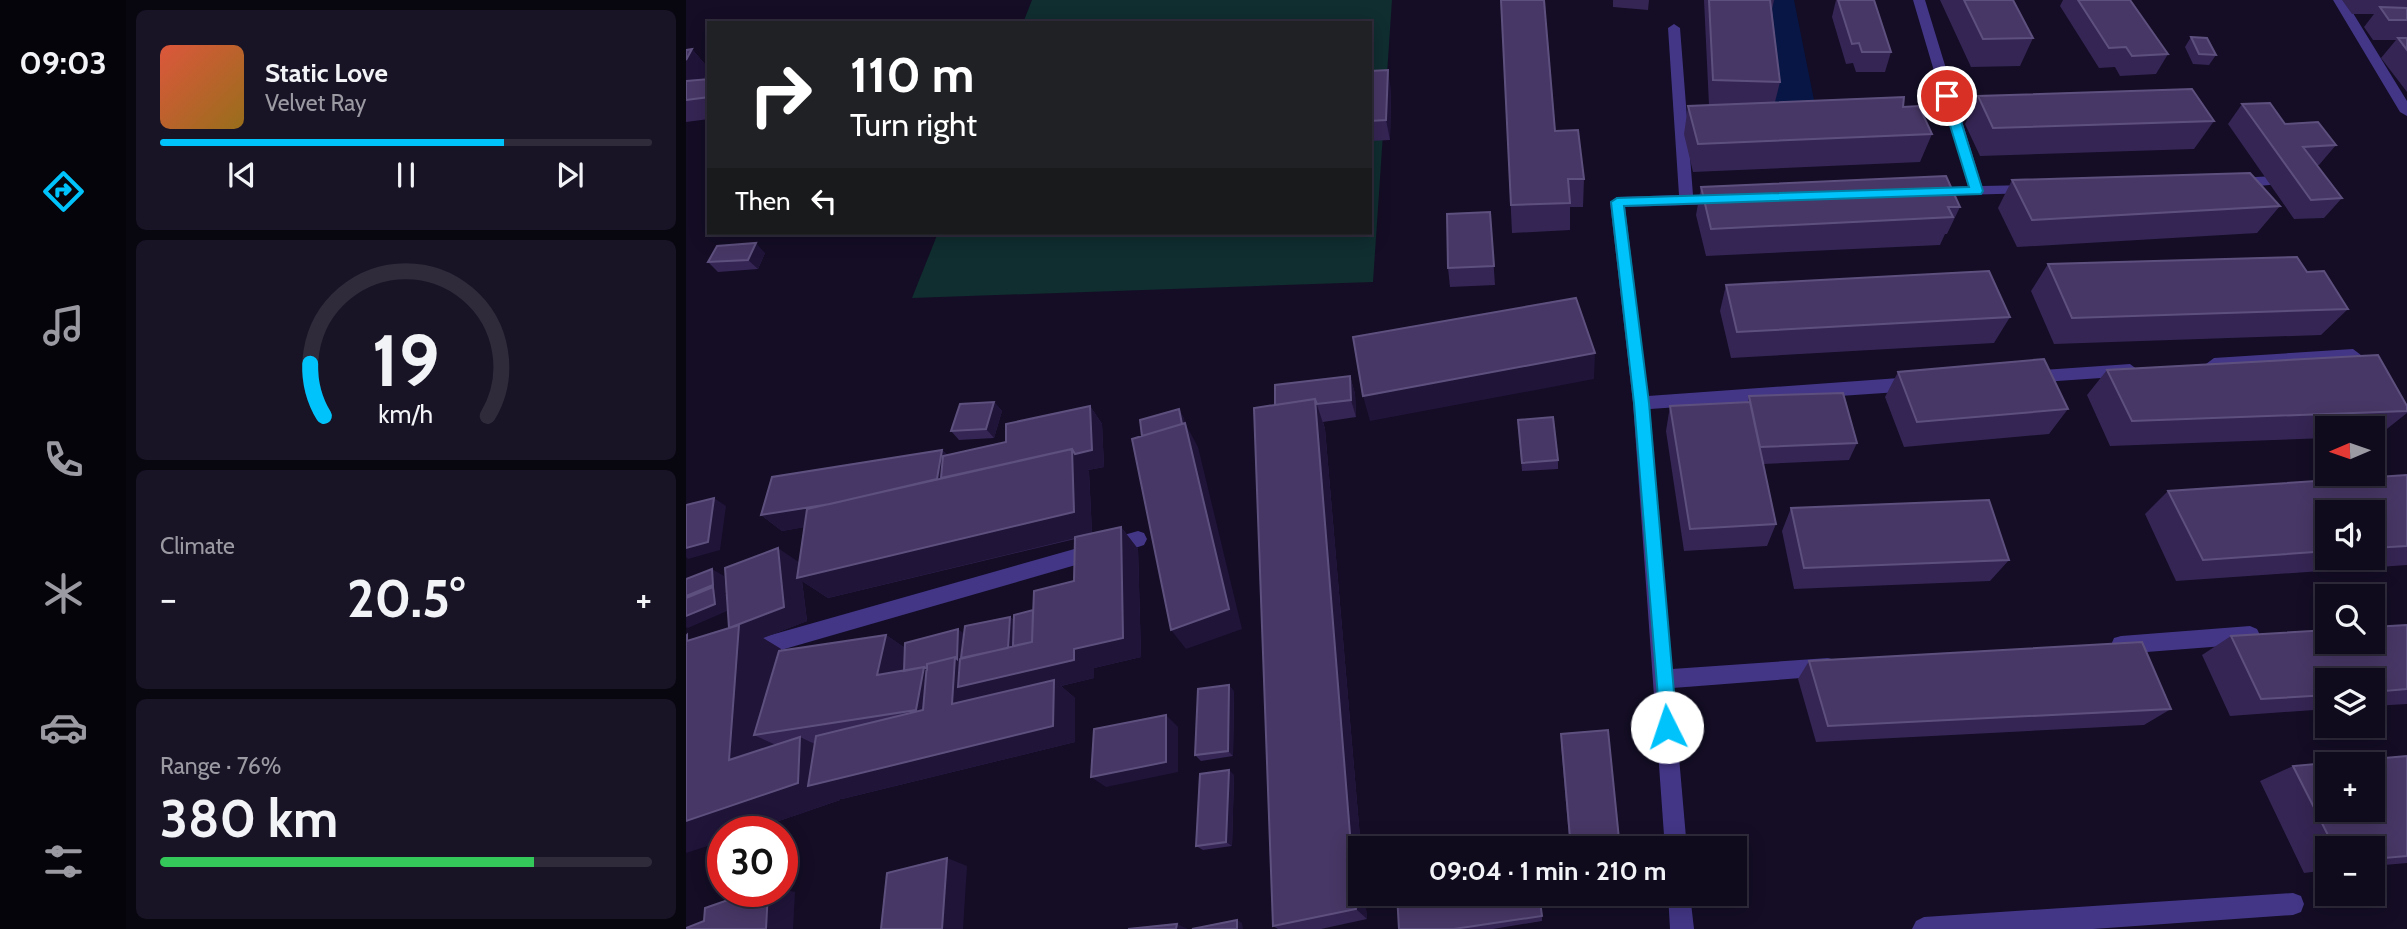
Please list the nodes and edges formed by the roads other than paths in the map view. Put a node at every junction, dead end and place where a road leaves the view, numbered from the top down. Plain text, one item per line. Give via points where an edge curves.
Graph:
1 (1919, 0) edge
2 (2339, 0) edge
3 (1674, 28) dead end
4 (2407, 112) edge
5 (2276, 181) dead end
6 (2222, 183) edge
7 (2044, 189) edge
8 (1976, 191) junction
9 (1907, 193) edge
10 (1742, 198) edge
11 (1686, 200) junction
12 (2353, 355) edge
13 (2199, 365) edge
14 (2143, 369) edge
15 (2018, 377) edge
16 (1934, 383) edge
17 (1641, 403) junction
18 (1138, 539) dead end
19 (2272, 634) edge
20 (2106, 646) edge
21 (735, 654) edge
22 (1844, 665) edge
23 (1664, 679) junction
24 (1675, 836) edge
25 (2293, 904) dead end
26 (1680, 906) edge
27 (1682, 929) edge
28 (1924, 929) edge

1 - 8 street
2 - 4 street
3 - 11 street
5 - 6 street
7 - 8 street
8 - 9 street
10 - 11 street
11 - 17 street via 1617,202
12 - 13 street
14 - 15 street
16 - 17 street
17 - 23 street
18 - 21 street
19 - 20 street
22 - 23 street
23 - 24 street
25 - 28 street
26 - 27 street

